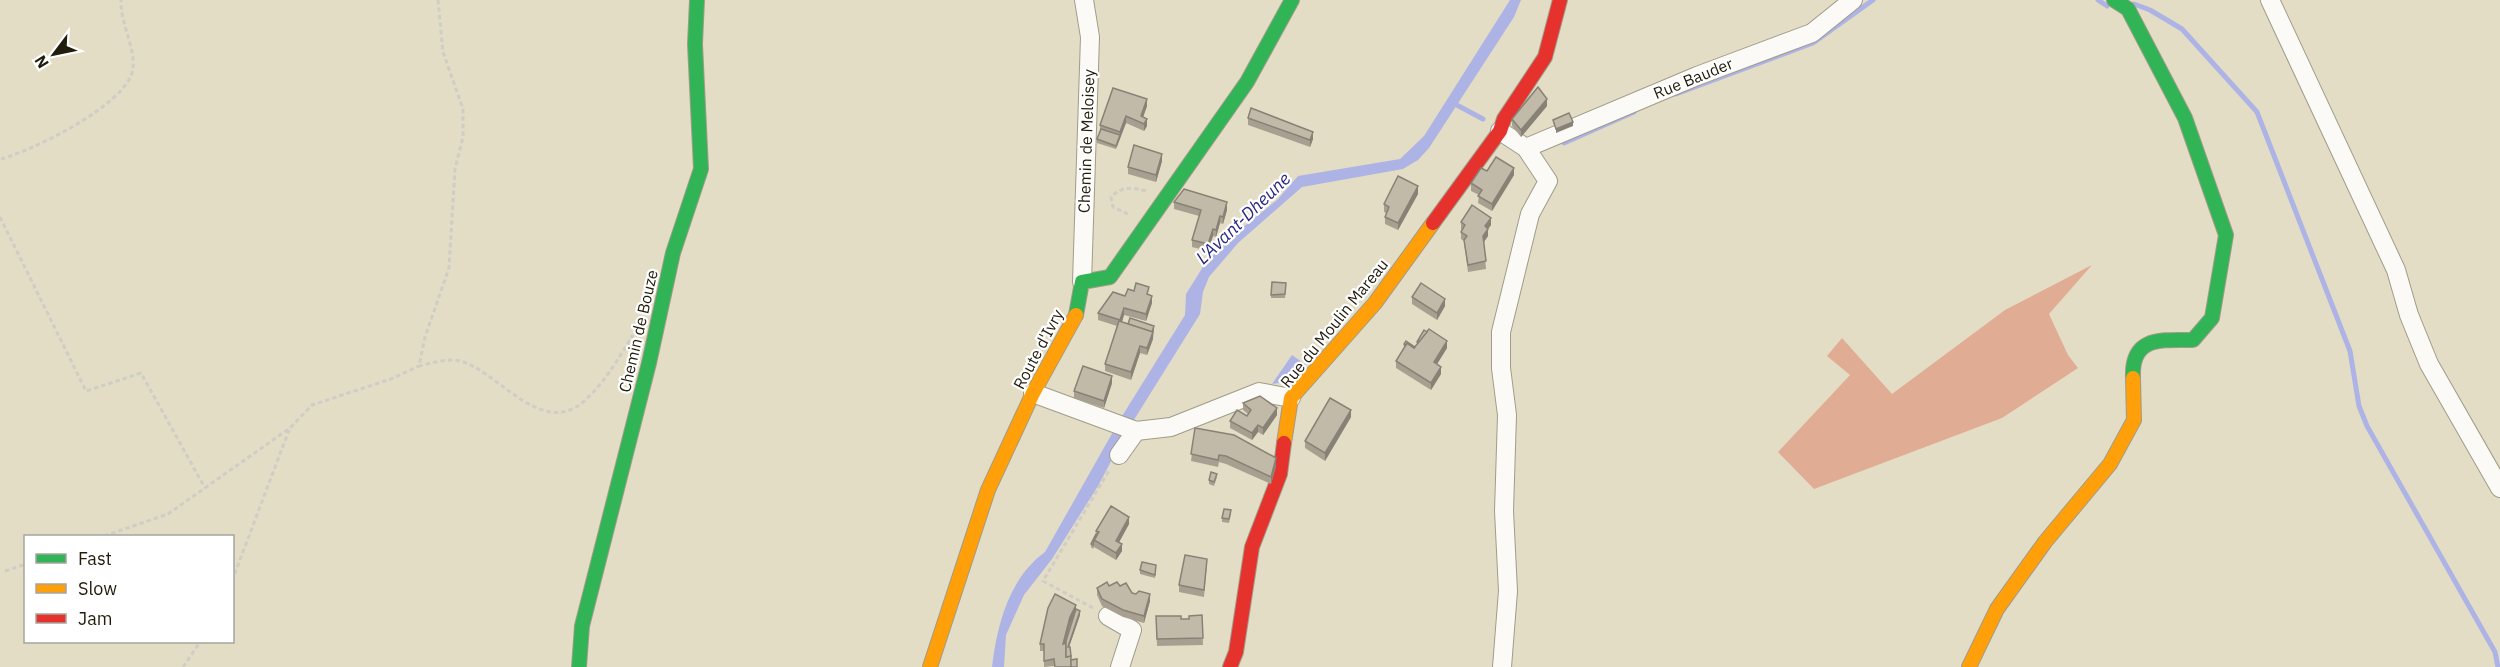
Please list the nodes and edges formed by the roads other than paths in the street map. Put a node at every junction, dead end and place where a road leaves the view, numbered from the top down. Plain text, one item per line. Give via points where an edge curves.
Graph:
1 (697, 0) edge
2 (1084, 0) edge
3 (1292, 0) edge
4 (1560, 0) edge
5 (1853, 0) edge
6 (2114, 0) edge
7 (2270, 0) edge
8 (1500, 131) junction
9 (1526, 148) junction
10 (1082, 282) junction
11 (1033, 393) junction
12 (1292, 398) junction
13 (1127, 428) junction
14 (1119, 455) road end
15 (2500, 488) edge
16 (1108, 616) road end
17 (579, 667) edge
18 (930, 667) edge
19 (1120, 667) edge
20 (1230, 667) edge
21 (1502, 667) edge
22 (1969, 667) edge

1 - 17 street, Chemin de Bouze via 695,44 701,169 673,253 582,626
2 - 10 street, Chemin de Meloisey via 1090,37
3 - 10 street via 1247,82 1110,277
4 - 8 street, Rue du Moulin Mareau via 1545,57
5 - 9 street, Rue Bauder via 1812,33 1697,76
6 - 22 street via 2128,9 2185,118 2226,235 2212,318 2193,340 2160,340 2141,347 2132,362 2134,420 2110,464 1997,609
7 - 15 street via 2396,270 2429,363
8 - 9 street
8 - 12 street, Rue du Moulin Mareau via 1375,303
9 - 21 street via 1548,181 1530,214 1501,332 1507,415 1504,511 1508,591
10 - 11 street, Route d'Ivry via 1076,317
11 - 13 street
11 - 18 street, Route d'Ivry via 971,534
12 - 13 street via 1259,392 1171,427
12 - 20 street, Rue du Moulin Mareau via 1280,474 1252,548 1236,652
13 - 14 street
16 - 19 street via 1132,630

